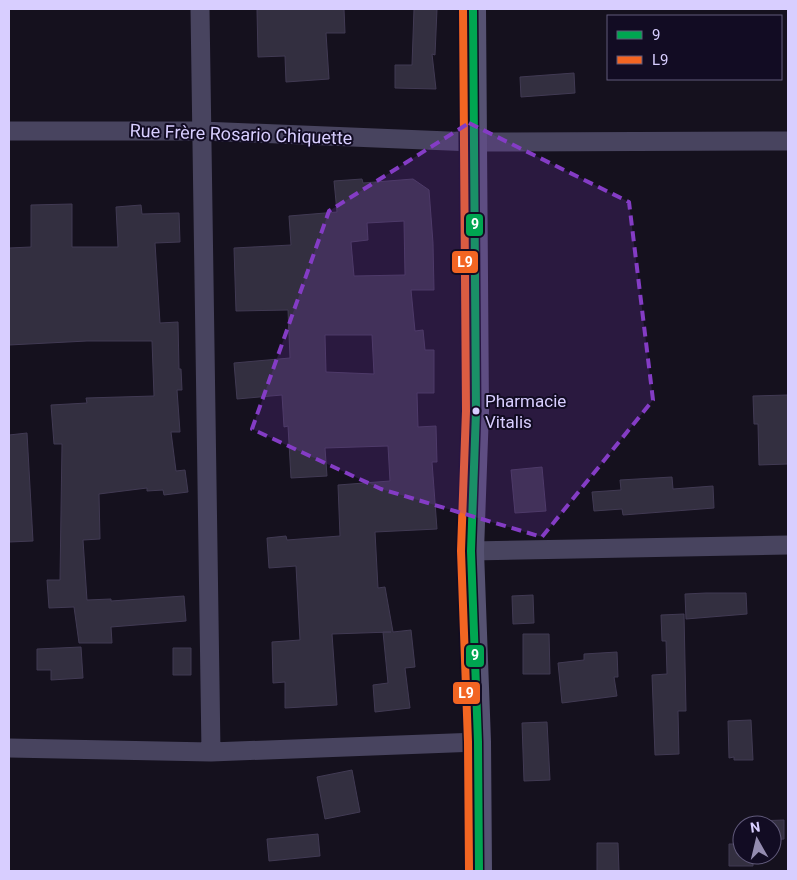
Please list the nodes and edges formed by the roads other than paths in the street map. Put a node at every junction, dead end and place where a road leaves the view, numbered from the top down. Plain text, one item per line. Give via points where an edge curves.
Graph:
1 (200, 9) edge
2 (473, 9) edge
3 (202, 130) junction
4 (9, 131) edge
5 (788, 141) edge
6 (474, 142) junction
7 (788, 545) edge
8 (471, 551) junction
9 (478, 742) junction
10 (9, 748) edge
11 (211, 752) junction
12 (479, 871) edge

1 - 3 street
2 - 6 street
3 - 4 street, Rue Frère Rosario Chiquette
3 - 6 street, Rue Frère Rosario Chiquette
3 - 11 street
5 - 6 street, Rue Frère Rosario Chiquette
6 - 8 street via 476,411
7 - 8 street
8 - 9 street
9 - 11 street
9 - 12 street
10 - 11 street

